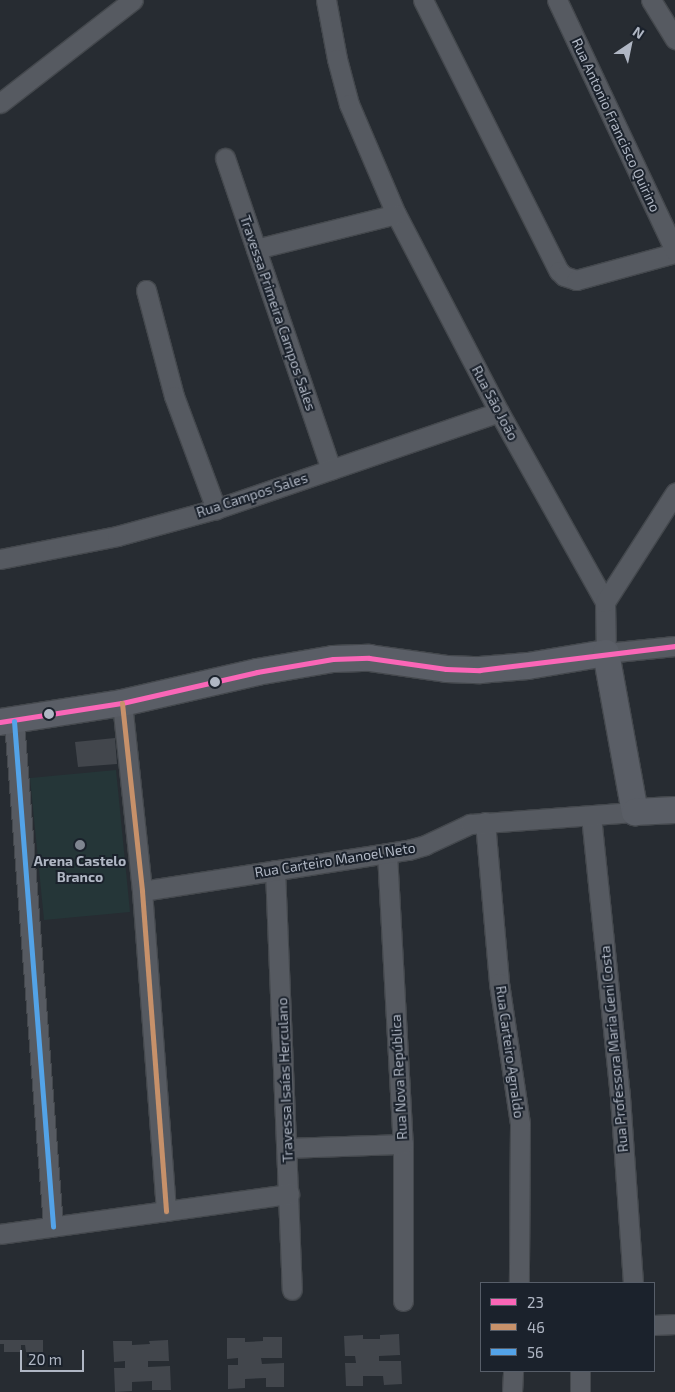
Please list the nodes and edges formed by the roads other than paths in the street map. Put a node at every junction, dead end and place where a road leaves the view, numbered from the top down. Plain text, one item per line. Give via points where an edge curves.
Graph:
1 (133, 0) edge
2 (326, 0) edge
3 (423, 0) edge
4 (556, 0) edge
5 (651, 0) edge
6 (675, 39) edge
7 (0, 103) edge
8 (225, 158) dead end
9 (396, 214) junction
10 (256, 249) junction
11 (675, 252) edge
12 (146, 290) dead end
13 (499, 412) junction
14 (331, 469) junction
15 (675, 493) edge
16 (216, 509) junction
17 (0, 559) edge
18 (605, 602) junction
19 (675, 646) edge
20 (606, 653) junction
21 (122, 703) junction
22 (7, 721) edge
23 (675, 810) edge
24 (635, 812) junction
25 (591, 816) junction
26 (485, 822) junction
27 (387, 853) junction
28 (275, 870) junction
29 (142, 890) junction
30 (403, 1144) junction
31 (287, 1148) junction
32 (289, 1194) junction
33 (166, 1211) junction
34 (53, 1226) junction
35 (0, 1234) edge
36 (519, 1282) edge
37 (633, 1282) edge
38 (292, 1290) dead end
39 (403, 1301) dead end
40 (675, 1324) edge
41 (655, 1325) edge
42 (513, 1372) edge
43 (580, 1372) edge
44 (512, 1392) edge
45 (580, 1392) edge

1 - 7 street
2 - 9 street, Rua São João via 337,59 350,104
3 - 11 street via 559,271 576,280
4 - 11 street, Rua Antonio Francisco Quirino
5 - 6 street
8 - 10 street, Travessa Primeira Campos Sales
9 - 10 street
9 - 13 street, Rua São João
10 - 14 street, Travessa Primeira Campos Sales
12 - 16 street via 174,396
13 - 14 street, Rua Campos Sales
13 - 18 street, Rua São João
14 - 16 street, Rua Campos Sales
15 - 18 street
16 - 17 street, Rua Campos Sales via 117,536
18 - 20 street, Rua São João
19 - 20 street
20 - 21 street via 480,670 446,669 369,658 333,658
20 - 24 street, Rua São João
21 - 22 street
21 - 29 street
22 - 34 street
23 - 24 street, Rua Carteiro Manoel Neto
24 - 25 street, Rua Carteiro Manoel Neto
25 - 26 street, Rua Carteiro Manoel Neto
25 - 37 street, Rua Professora Maria Geni Costa via 620,1097
26 - 27 street, Rua Carteiro Manoel Neto via 455,829 425,845
26 - 36 street, Rua Carteiro Agnaldo via 499,983 520,1124
27 - 28 street, Rua Carteiro Manoel Neto
27 - 30 street, Rua Nova República
28 - 29 street, Rua Carteiro Manoel Neto
28 - 31 street, Travessa Isaías Herculano
29 - 33 street
30 - 31 street
30 - 39 street, Rua Nova República
31 - 32 street, Travessa Isaías Herculano
32 - 33 street
32 - 38 street, Travessa Isaías Herculano
33 - 34 street
34 - 35 street
40 - 41 street
42 - 44 street
43 - 45 street

